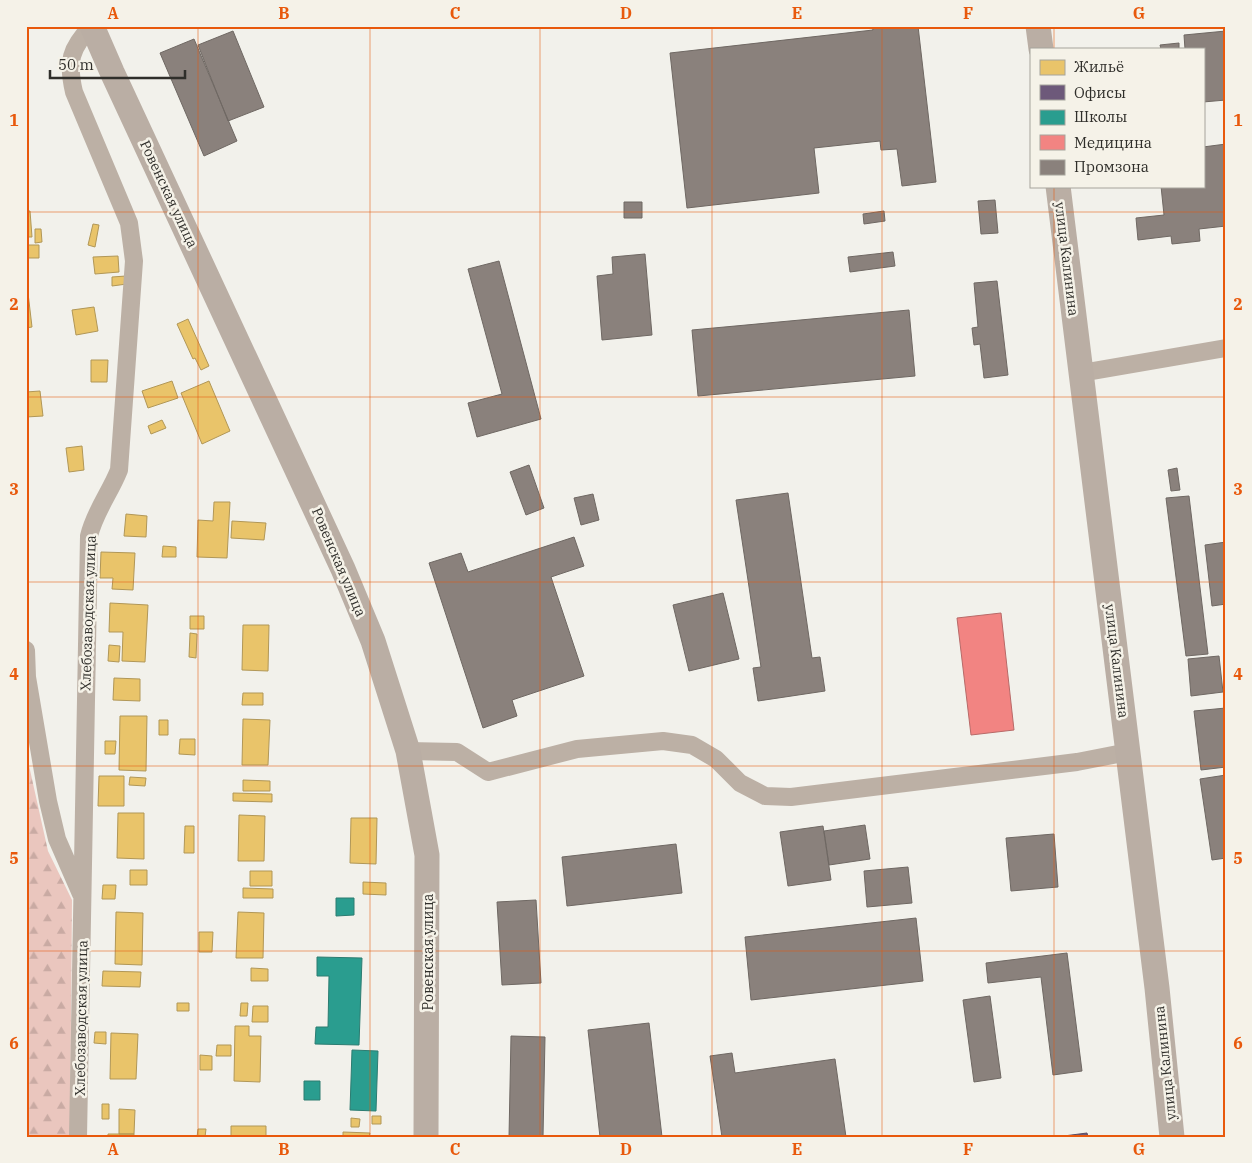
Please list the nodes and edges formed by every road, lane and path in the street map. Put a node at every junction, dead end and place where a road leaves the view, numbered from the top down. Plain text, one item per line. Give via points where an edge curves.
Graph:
1 (92, 26) edge
2 (1038, 26) edge
3 (1040, 48) edge
4 (1058, 188) edge
5 (1226, 348) edge
6 (1081, 374) junction
7 (26, 650) edge
8 (408, 751) junction
9 (1128, 752) junction
10 (84, 901) junction
11 (78, 1137) edge
12 (426, 1137) edge
13 (1172, 1137) edge

1 - 8 main road, Ровенская улица via 343,569 373,641
1 - 10 street, Хлебозаводская улица via 76,44 70,67 71,80 129,223 134,261 119,470 113,487 93,519 89,536
2 - 3 main road
4 - 6 main road, улица Калинина
5 - 6 street
6 - 9 main road, улица Калинина
7 - 10 street via 27,677 48,802 57,840
8 - 9 street via 457,752 488,772 577,749 663,741 692,745 716,759 740,783 765,796 791,797 1077,762
8 - 12 main road, Ровенская улица via 428,854
9 - 13 main road, улица Калинина
10 - 11 street, Хлебозаводская улица

